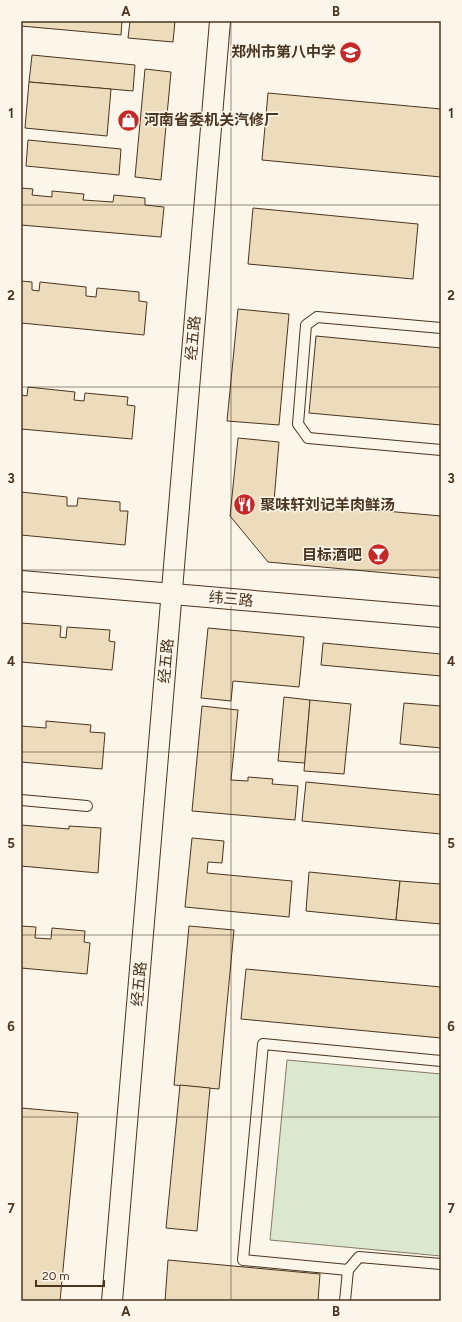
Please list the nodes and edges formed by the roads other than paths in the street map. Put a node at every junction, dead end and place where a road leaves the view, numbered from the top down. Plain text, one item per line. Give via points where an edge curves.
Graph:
1 (220, 21) edge
2 (441, 328) edge
3 (441, 450) edge
4 (21, 581) edge
5 (172, 594) junction
6 (441, 617) edge
7 (21, 800) edge
8 (87, 806) dead end
9 (441, 1061) edge
10 (441, 1264) edge
11 (348, 1270) junction
12 (112, 1301) edge
13 (345, 1301) edge

1 - 5 street, 经五路
2 - 3 lane via 317,317 306,325 298,424 308,438
4 - 5 street, 纬三路
5 - 6 street, 纬三路
5 - 12 street, 经五路
7 - 8 lane
9 - 11 lane via 263,1044 243,1260
10 - 11 lane via 359,1257
11 - 13 lane

